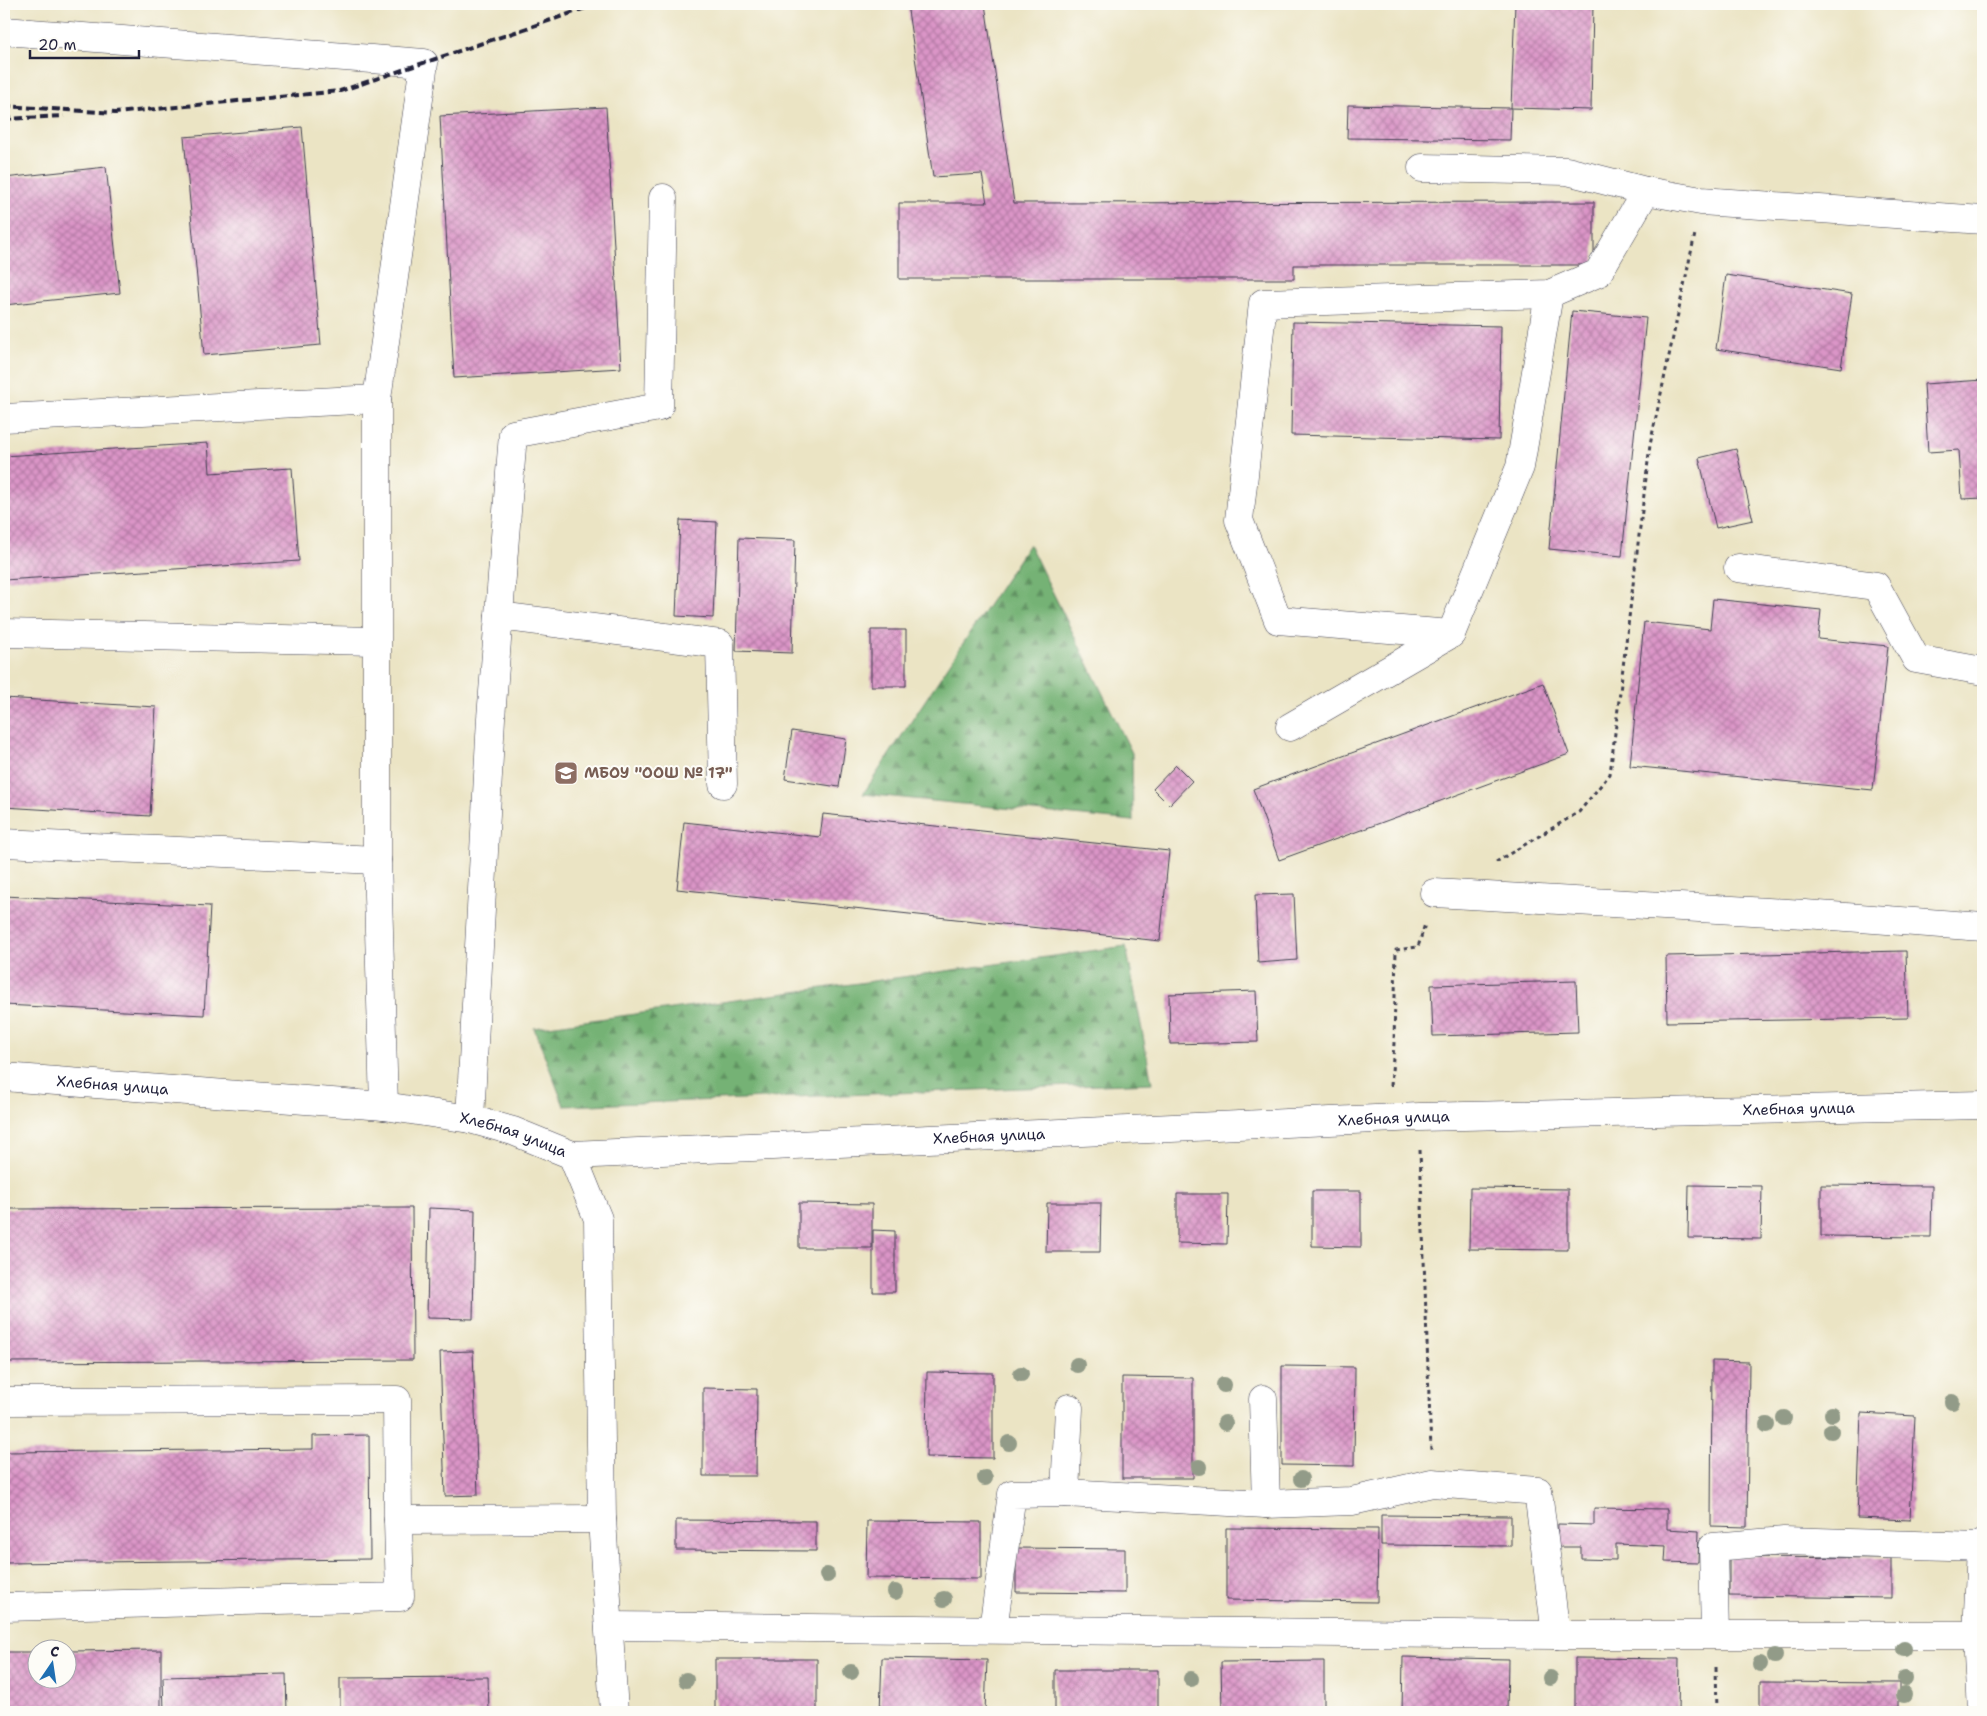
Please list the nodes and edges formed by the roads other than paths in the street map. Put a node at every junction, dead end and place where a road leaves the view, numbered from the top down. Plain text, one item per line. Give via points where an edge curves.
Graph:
1 (4, 31) edge
2 (1422, 168) dead end
3 (1646, 192) junction
4 (663, 198) dead end
5 (1983, 220) edge
6 (1550, 294) junction
7 (377, 399) junction
8 (4, 418) edge
9 (1738, 568) dead end
10 (499, 616) junction
11 (4, 633) edge
12 (1451, 634) junction
13 (376, 641) junction
14 (1983, 671) edge
15 (1290, 727) dead end
16 (723, 784) dead end
17 (4, 843) edge
18 (377, 860) junction
19 (1434, 893) road end
20 (1983, 927) edge
21 (4, 1077) edge
22 (1983, 1105) edge
23 (384, 1106) junction
24 (470, 1120) junction
25 (572, 1156) junction
26 (1263, 1399) dead end
27 (4, 1401) edge
28 (1069, 1408) dead end
29 (1065, 1493) junction
30 (1266, 1504) junction
31 (602, 1519) junction
32 (398, 1520) junction
33 (1982, 1545) edge
34 (4, 1607) edge
35 (609, 1626) junction
36 (993, 1629) junction
37 (1714, 1634) junction
38 (1556, 1635) junction
39 (1977, 1635) junction
40 (614, 1712) edge
41 (1981, 1712) edge

1 - 7 street via 424,63
2 - 3 street via 1567,171
3 - 5 street via 1701,201
3 - 6 street via 1598,273
4 - 10 street via 659,407 513,434
6 - 12 street via 1520,467
6 - 12 street via 1263,303 1239,520 1278,620
7 - 8 street
7 - 13 street
9 - 14 street via 1876,586 1916,659
10 - 16 street via 720,644
10 - 24 street via 480,897
11 - 13 street
12 - 15 street
13 - 18 street
17 - 18 street
18 - 23 street
19 - 20 street
21 - 23 street, Хлебная улица
22 - 25 street, Хлебная улица via 1419,1117
23 - 24 street, Хлебная улица
24 - 25 street, Хлебная улица via 513,1131
25 - 31 street via 598,1219
26 - 30 street
27 - 32 street via 397,1400
28 - 29 street
29 - 30 street
29 - 36 street via 1012,1494
30 - 38 street via 1352,1501 1432,1483 1538,1491
31 - 32 street
31 - 35 street
32 - 34 street via 400,1597
33 - 37 street via 1784,1541 1713,1547
33 - 39 street
35 - 36 street
35 - 40 street
36 - 38 street
37 - 38 street
37 - 39 street
39 - 41 street

